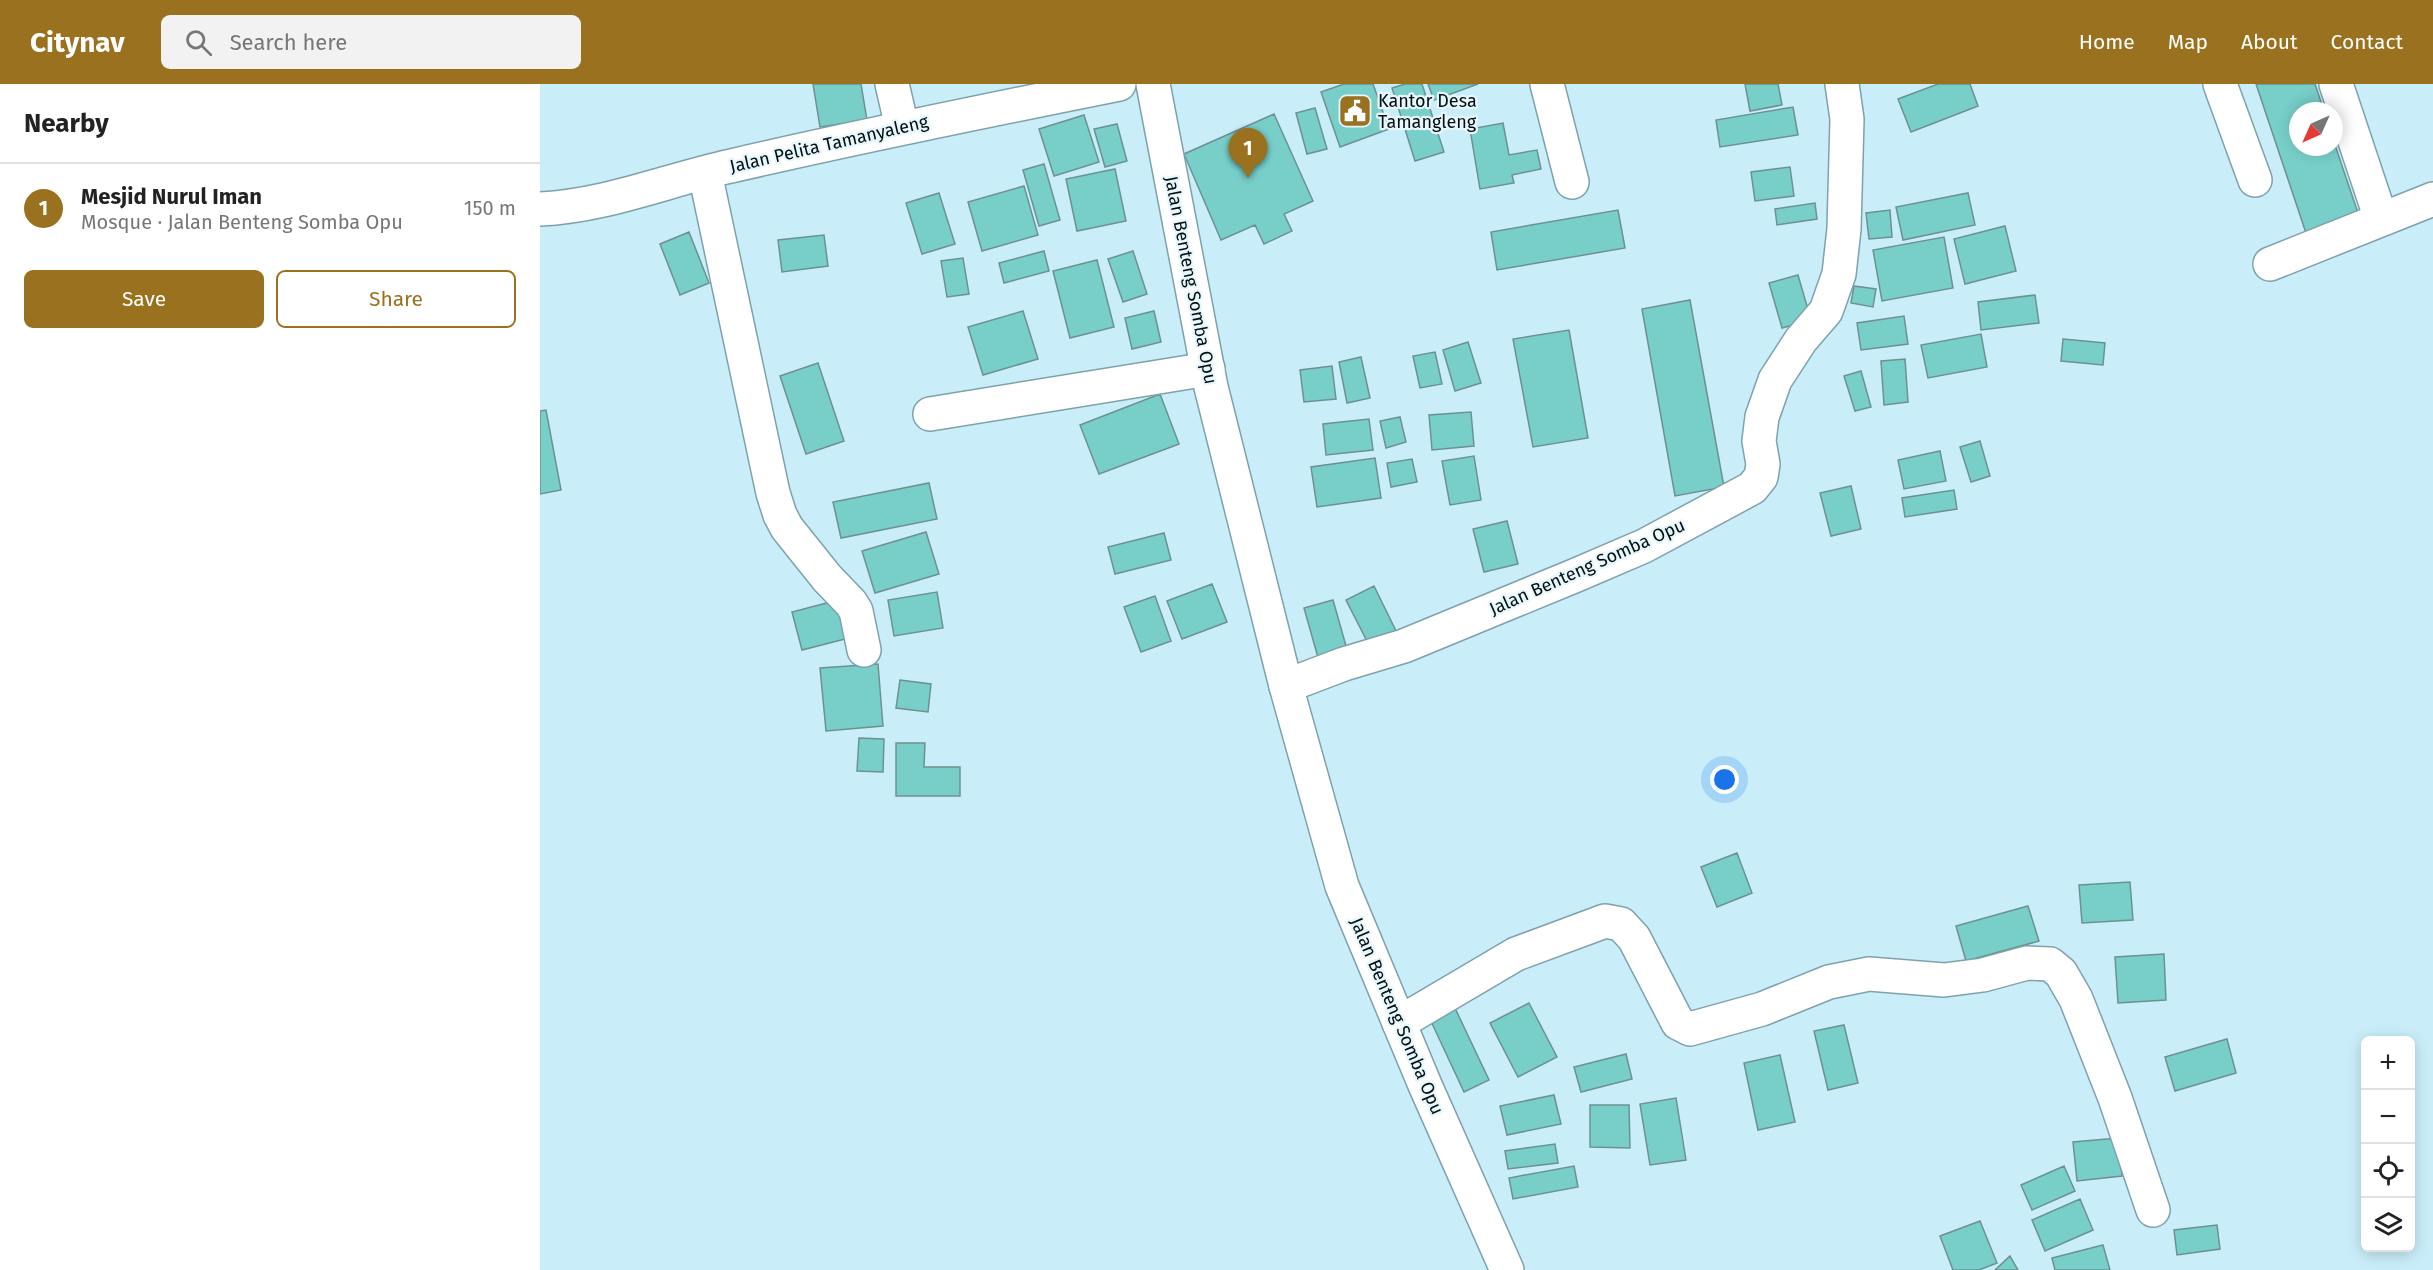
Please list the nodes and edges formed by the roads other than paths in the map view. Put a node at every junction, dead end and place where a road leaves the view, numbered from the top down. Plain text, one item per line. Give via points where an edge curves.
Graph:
1 (892, 84) edge
2 (1119, 84) edge
3 (1153, 84) edge
4 (1547, 84) edge
5 (1842, 84) edge
6 (2220, 84) edge
7 (2336, 84) edge
8 (902, 127) junction
9 (705, 173) junction
10 (2255, 180) dead end
11 (1572, 182) dead end
12 (2433, 199) edge
13 (540, 209) edge
14 (2381, 219) junction
15 (2270, 264) dead end
16 (1208, 369) junction
17 (930, 414) dead end
18 (864, 650) dead end
19 (1286, 686) junction
20 (1399, 1023) junction
21 (2153, 1210) dead end
22 (1507, 1270) edge

1 - 8 street
2 - 8 street, Jalan Pelita Tamanyaleng
3 - 16 street, Jalan Benteng Somba Opu
4 - 11 street
5 - 19 street, Jalan Benteng Somba Opu via 1847,130 1839,274 1827,311 1801,340 1775,380 1762,417 1761,477 1752,488 1644,546 1404,646
6 - 10 street
7 - 14 street
8 - 9 street, Jalan Pelita Tamanyaleng
9 - 13 street, Jalan Pelita Tamanyaleng via 613,199
9 - 18 street via 772,493 787,528 856,611
12 - 14 street
14 - 15 street
16 - 17 street
16 - 19 street, Jalan Benteng Somba Opu
19 - 20 street, Jalan Benteng Somba Opu via 1342,886
20 - 21 street via 1516,954 1605,921 1621,924 1634,938 1678,1023 1690,1029 1762,1009 1829,982 1869,974 1944,980 2027,963 2050,964 2061,973 2076,999
20 - 22 street, Jalan Benteng Somba Opu

